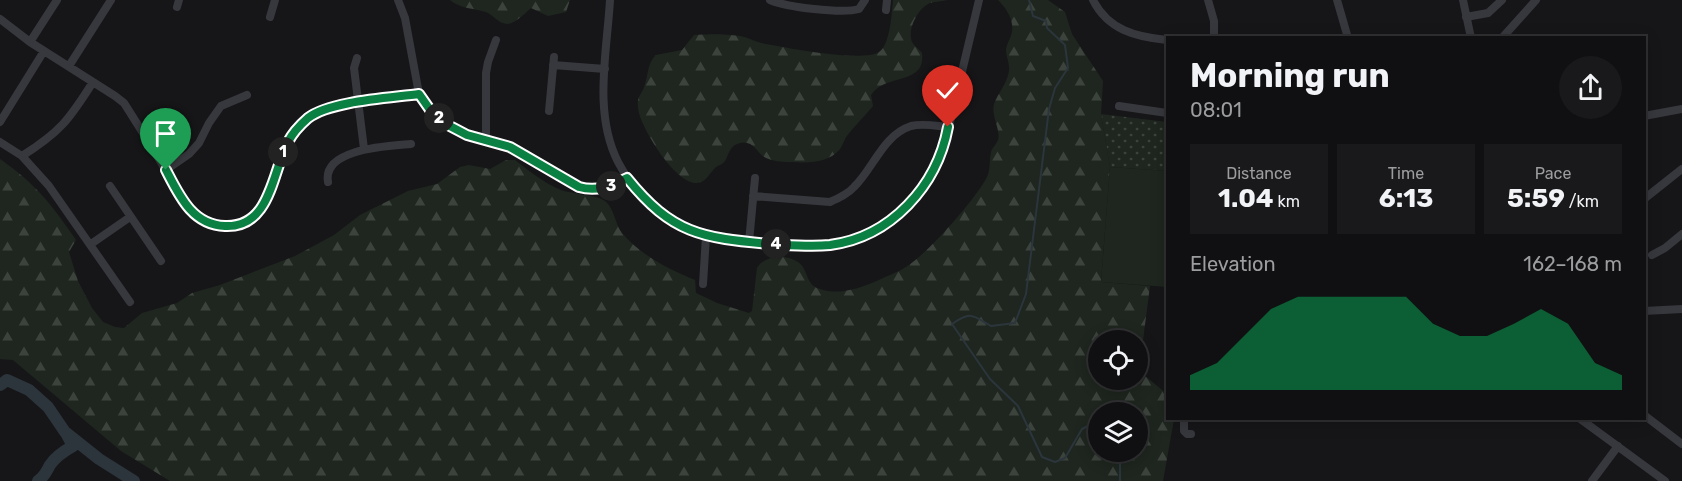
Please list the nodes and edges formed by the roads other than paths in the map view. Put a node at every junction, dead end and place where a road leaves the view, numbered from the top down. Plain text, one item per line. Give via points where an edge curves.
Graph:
1 (57, 0) edge
2 (111, 0) edge
3 (276, 0) edge
4 (399, 0) edge
5 (610, 0) edge
6 (770, 0) edge
7 (865, 0) edge
8 (887, 0) edge
9 (979, 0) edge
10 (1093, 0) edge
11 (1208, 0) edge
12 (1337, 0) edge
13 (1463, 0) edge
14 (1502, 0) edge
15 (1536, 0) edge
16 (886, 10) dead end
17 (270, 17) dead end
18 (1466, 17) junction
19 (2, 25) edge
20 (1214, 36) edge
21 (1347, 36) edge
22 (1471, 36) edge
23 (1504, 36) edge
24 (496, 40) dead end
25 (1166, 40) edge
26 (30, 42) junction
27 (44, 51) junction
28 (357, 58) dead end
29 (69, 66) junction
30 (605, 69) junction
31 (93, 82) junction
32 (419, 94) junction
33 (248, 95) dead end
34 (358, 103) junction
35 (1119, 106) dead end
36 (1682, 110) edge
37 (549, 111) dead end
38 (1166, 113) edge
39 (1646, 116) edge
40 (0, 122) edge
41 (948, 127) junction
42 (486, 140) junction
43 (0, 142) edge
44 (411, 144) dead end
45 (364, 149) junction
46 (22, 156) junction
47 (1682, 169) edge
48 (166, 170) junction
49 (627, 178) junction
50 (755, 178) dead end
51 (328, 182) dead end
52 (110, 186) dead end
53 (753, 196) junction
54 (1646, 197) edge
55 (130, 217) junction
56 (1682, 234) edge
57 (706, 236) junction
58 (749, 242) junction
59 (90, 244) junction
60 (1652, 255) dead end
61 (161, 261) dead end
62 (703, 284) dead end
63 (130, 302) dead end
64 (1682, 309) edge
65 (1646, 311) edge
66 (1646, 417) edge
67 (1184, 420) edge
68 (1582, 420) edge
69 (1191, 434) dead end
70 (1682, 444) edge
71 (1618, 446) junction
72 (1593, 480) edge
73 (1665, 481) edge

1 - 26 street
2 - 29 street
3 - 17 street
4 - 32 street
5 - 30 street
6 - 7 street via 786,6 848,11 859,9
8 - 16 street
9 - 41 street
10 - 25 street via 1109,22 1128,33
11 - 20 street
12 - 21 street
13 - 18 street
14 - 18 street via 1488,13
15 - 23 street
18 - 22 street
19 - 26 street
24 - 42 street via 486,73
26 - 27 street
27 - 29 street
27 - 40 street
28 - 34 street via 354,68
29 - 31 street
30 - 37 street via 553,61
30 - 49 street via 605,122
31 - 46 street via 62,127
31 - 48 street via 124,104
32 - 34 street
32 - 42 street via 446,124
33 - 48 street via 221,106 199,143
34 - 45 street
34 - 48 street via 321,110 301,123 286,144 264,204 247,222 237,226 213,225 198,217 186,206
35 - 38 street
36 - 39 street
41 - 53 street via 922,124 899,132 854,188 830,202
41 - 58 street via 937,166 926,184 908,206 872,231 824,245
42 - 49 street via 518,150 571,183 588,189 609,187
43 - 46 street
44 - 45 street
45 - 51 street via 352,152 332,167
46 - 59 street via 49,186
47 - 54 street
49 - 57 street via 646,202 668,218
50 - 53 street
52 - 55 street
53 - 58 street
55 - 59 street
55 - 61 street
56 - 60 street
57 - 58 street
57 - 62 street
59 - 63 street
64 - 65 street
66 - 70 street
67 - 69 street via 1184,431
68 - 71 street
71 - 72 street
71 - 73 street

